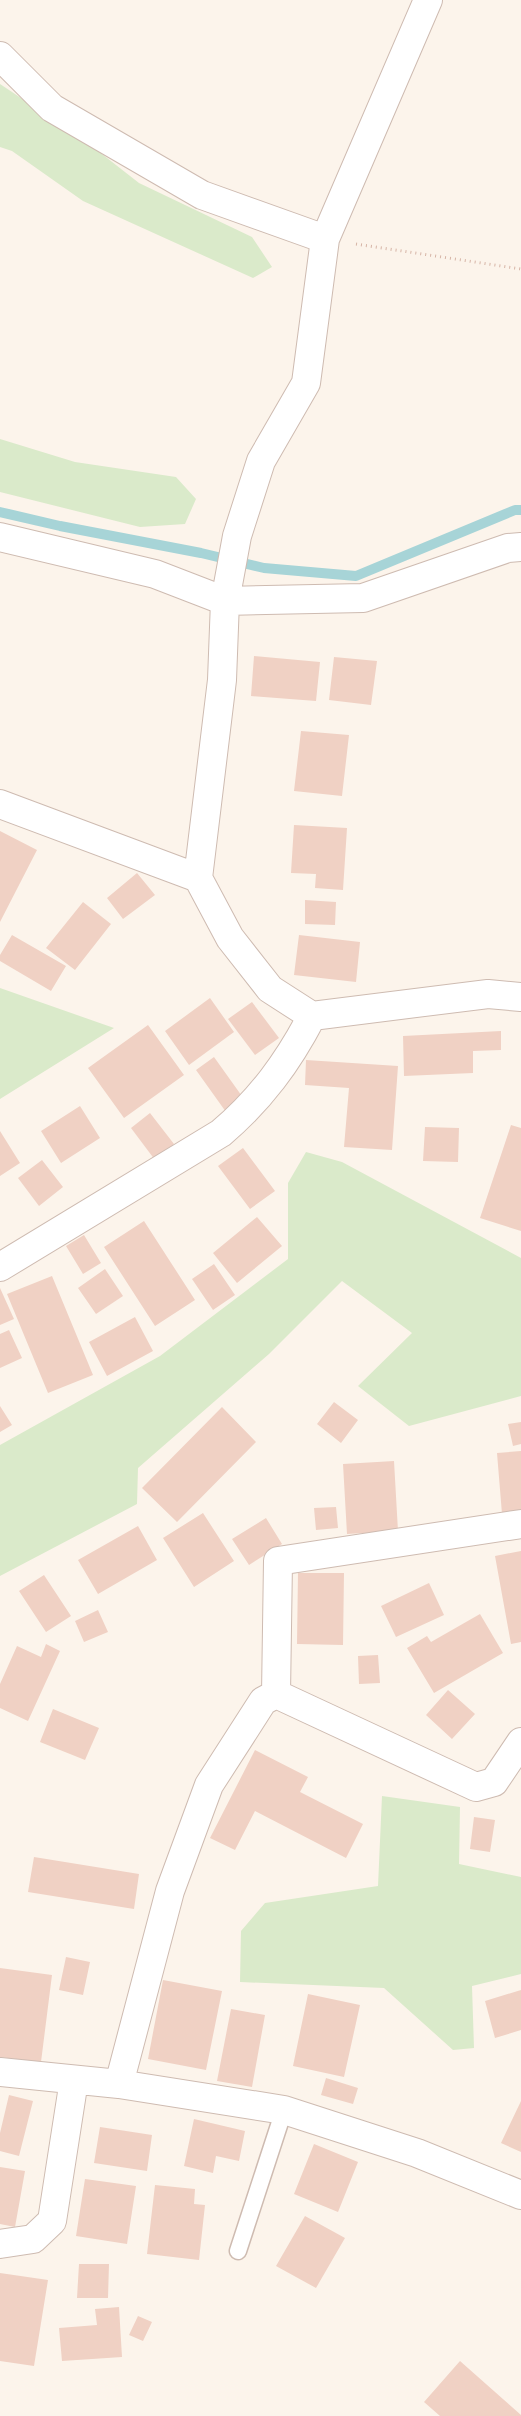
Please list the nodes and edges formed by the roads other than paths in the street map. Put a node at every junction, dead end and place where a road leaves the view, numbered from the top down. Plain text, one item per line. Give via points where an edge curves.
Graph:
1 (428, 0) edge
2 (0, 56) edge
3 (325, 239) junction
4 (0, 537) edge
5 (521, 547) edge
6 (225, 601) junction
7 (0, 804) edge
8 (198, 878) junction
9 (521, 997) edge
10 (312, 1016) junction
11 (0, 1267) edge
12 (521, 1524) edge
13 (276, 1694) junction
14 (521, 1742) edge
15 (0, 2072) edge
16 (74, 2080) junction
17 (120, 2084) junction
18 (284, 2110) junction
19 (521, 2195) edge
20 (0, 2244) edge
21 (238, 2251) dead end

1 - 3 street
2 - 3 street via 52,108 202,196
3 - 6 street via 306,383 261,461 237,536
4 - 6 street via 155,574
5 - 6 street via 508,548 363,598
6 - 8 street via 222,680
7 - 8 street
8 - 10 street via 230,938 270,989
9 - 10 street via 488,994
10 - 11 street via 292,1055 248,1110 220,1133
12 - 13 street via 278,1561
13 - 14 street via 476,1787 494,1782
13 - 17 street via 263,1701 209,1785 170,1891
15 - 16 street
16 - 17 street
16 - 20 street via 52,2221 34,2240
17 - 18 street
18 - 19 street via 417,2152
18 - 21 lane

